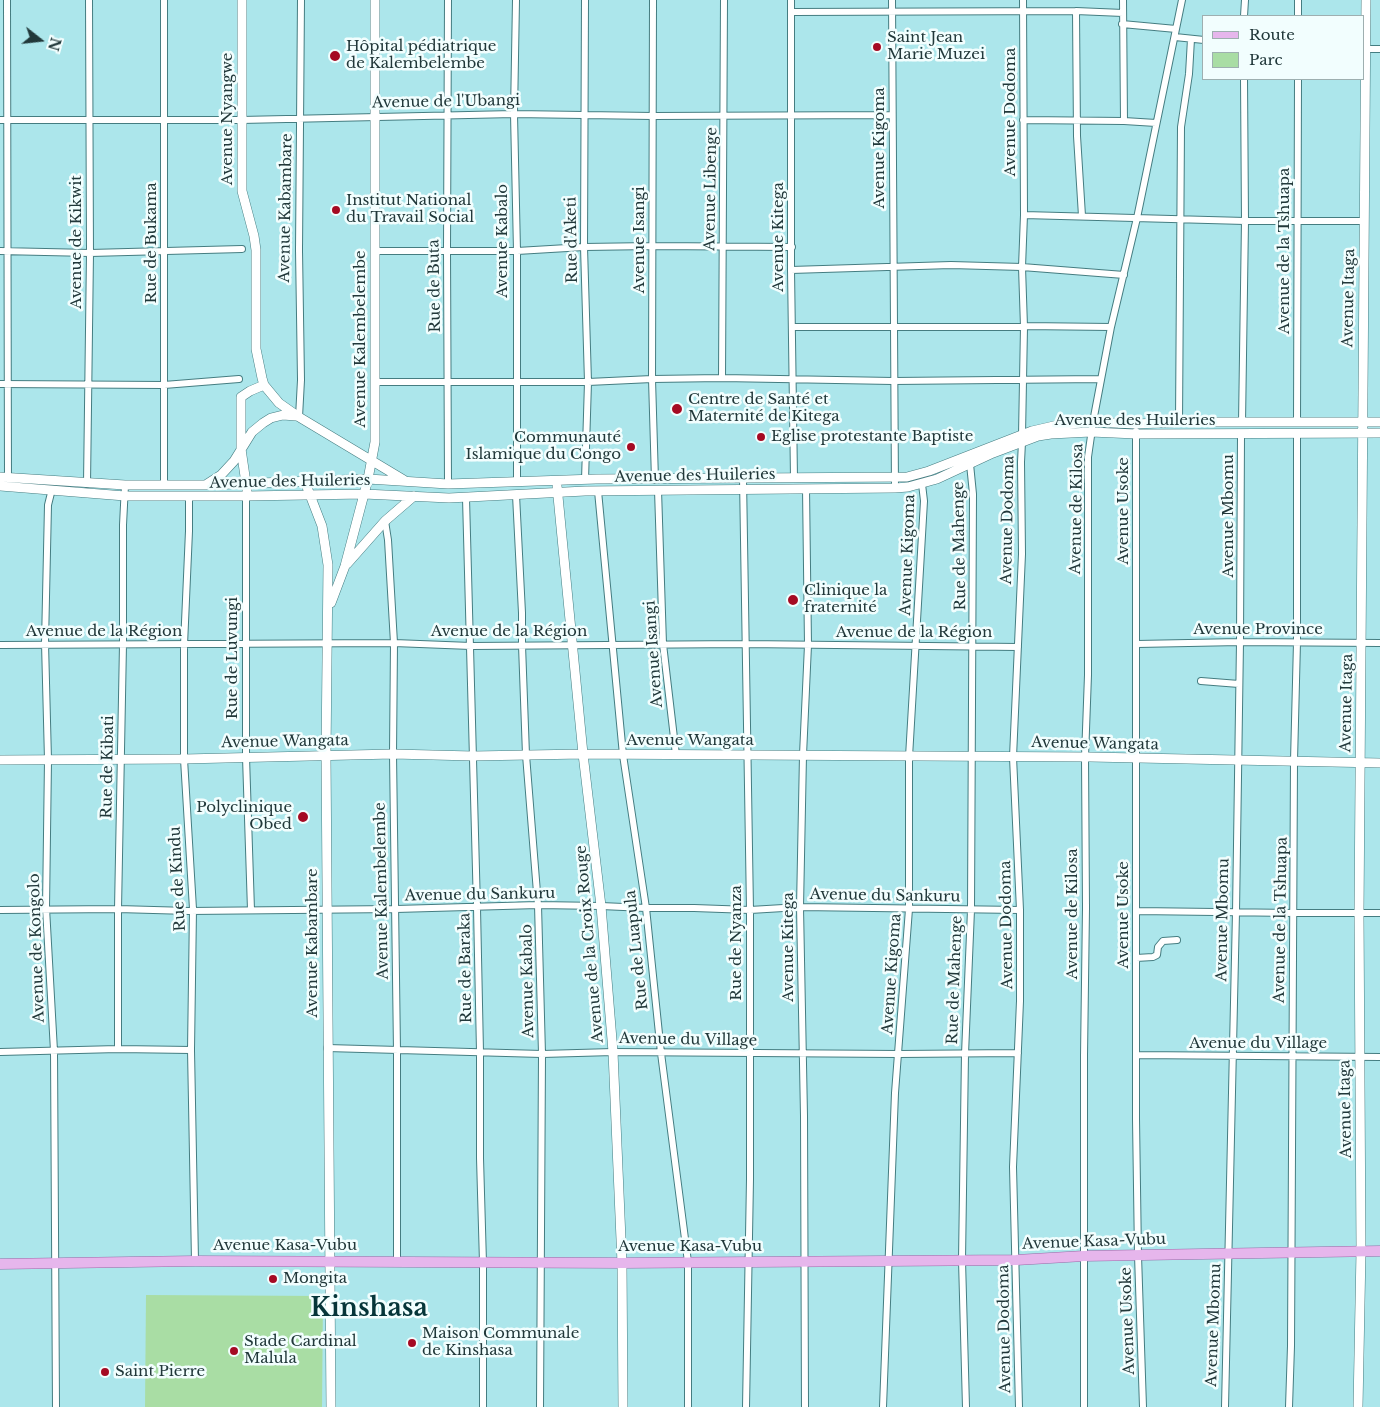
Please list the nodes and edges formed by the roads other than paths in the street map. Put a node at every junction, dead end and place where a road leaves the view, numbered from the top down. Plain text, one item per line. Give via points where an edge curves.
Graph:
1 (7, 0) edge
2 (90, 0) edge
3 (164, 0) edge
4 (242, 0) edge
5 (301, 0) edge
6 (375, 0) edge
7 (448, 0) edge
8 (516, 0) edge
9 (585, 0) edge
10 (653, 0) edge
11 (724, 0) edge
12 (792, 0) edge
13 (892, 0) edge
14 (1023, 0) edge
15 (1123, 0) edge
16 (1182, 0) edge
17 (1244, 0) edge
18 (1298, 0) edge
19 (1366, 0) edge
20 (1076, 11) junction
21 (792, 12) junction
22 (892, 12) junction
23 (1023, 12) junction
24 (1123, 13) junction
25 (1244, 15) edge
26 (1298, 15) edge
27 (1122, 24) junction
28 (1176, 29) junction
29 (1175, 37) junction
30 (1191, 39) junction
31 (1202, 40) edge
32 (1365, 43) edge
33 (1380, 50) edge
34 (1244, 80) edge
35 (1298, 80) edge
36 (1365, 80) edge
37 (448, 114) junction
38 (514, 114) junction
39 (892, 114) junction
40 (584, 115) junction
41 (724, 115) junction
42 (792, 115) junction
43 (375, 116) junction
44 (653, 116) junction
45 (301, 118) junction
46 (4, 120) edge
47 (89, 120) junction
48 (163, 120) junction
49 (242, 120) junction
50 (1023, 120) junction
51 (1077, 120) junction
52 (1124, 121) junction
53 (1156, 123) junction
54 (1024, 215) junction
55 (1082, 216) junction
56 (1137, 218) junction
57 (1180, 220) junction
58 (1245, 221) junction
59 (1297, 221) junction
60 (1364, 221) junction
61 (652, 246) junction
62 (723, 246) junction
63 (584, 247) junction
64 (792, 247) junction
65 (242, 250) dead end
66 (0, 251) edge
67 (8, 251) junction
68 (164, 251) junction
69 (375, 251) junction
70 (447, 251) junction
71 (517, 251) junction
72 (90, 253) junction
73 (894, 266) junction
74 (1022, 266) junction
75 (790, 270) junction
76 (1124, 275) junction
77 (893, 326) junction
78 (792, 327) junction
79 (1024, 327) junction
80 (1111, 327) junction
81 (722, 378) junction
82 (239, 379) dead end
83 (652, 379) junction
84 (793, 379) junction
85 (1023, 379) junction
86 (1101, 379) junction
87 (893, 381) junction
88 (375, 382) junction
89 (588, 382) junction
90 (516, 383) junction
91 (0, 384) edge
92 (8, 384) junction
93 (448, 384) junction
94 (88, 385) junction
95 (164, 385) junction
96 (264, 385) junction
97 (299, 417) junction
98 (1093, 422) junction
99 (1179, 422) junction
100 (1242, 422) junction
101 (1380, 422) edge
102 (1296, 423) junction
103 (1362, 423) junction
104 (1136, 424) junction
105 (1091, 432) junction
106 (1297, 433) junction
107 (1362, 433) junction
108 (1380, 433) edge
109 (1136, 434) junction
110 (1241, 434) junction
111 (1022, 438) junction
112 (241, 449) junction
113 (372, 461) junction
114 (970, 464) junction
115 (4, 477) edge
116 (894, 477) junction
117 (744, 478) junction
118 (794, 478) junction
119 (368, 479) junction
120 (584, 480) junction
121 (655, 480) junction
122 (406, 481) junction
123 (556, 481) junction
124 (305, 482) junction
125 (517, 482) junction
126 (87, 484) junction
127 (247, 484) junction
128 (448, 484) junction
129 (922, 484) junction
130 (126, 485) junction
131 (164, 485) junction
132 (206, 485) junction
133 (0, 486) edge
134 (806, 488) junction
135 (894, 488) junction
136 (52, 489) junction
137 (744, 489) junction
138 (658, 490) junction
139 (598, 491) junction
140 (557, 492) junction
141 (364, 494) junction
142 (310, 495) junction
143 (516, 495) junction
144 (125, 496) junction
145 (246, 496) junction
146 (414, 496) junction
147 (189, 497) junction
148 (466, 498) junction
149 (385, 521) junction
150 (345, 566) junction
151 (328, 611) junction
152 (1240, 642) junction
153 (1296, 642) junction
154 (45, 643) junction
155 (394, 643) junction
156 (1362, 643) junction
157 (1380, 643) edge
158 (123, 644) junction
159 (246, 644) junction
160 (327, 644) junction
161 (613, 644) junction
162 (663, 644) junction
163 (745, 644) junction
164 (1137, 644) junction
165 (0, 645) edge
166 (184, 645) junction
167 (522, 645) junction
168 (573, 645) junction
169 (808, 645) junction
170 (470, 646) junction
171 (917, 646) junction
172 (973, 646) junction
173 (1018, 646) junction
174 (1201, 681) dead end
175 (1239, 684) junction
176 (393, 754) junction
177 (584, 754) junction
178 (326, 755) junction
179 (526, 755) junction
180 (623, 755) junction
181 (676, 755) junction
182 (746, 755) junction
183 (803, 755) junction
184 (473, 756) junction
185 (246, 757) junction
186 (910, 757) junction
187 (971, 757) junction
188 (1013, 757) junction
189 (1085, 757) junction
190 (1135, 758) junction
191 (120, 759) junction
192 (184, 759) junction
193 (0, 760) edge
194 (48, 760) junction
195 (1238, 761) junction
196 (1294, 761) junction
197 (1360, 762) junction
198 (1380, 762) edge
199 (538, 905) junction
200 (601, 906) junction
201 (800, 907) junction
202 (46, 908) junction
203 (477, 908) junction
204 (646, 908) junction
205 (118, 909) junction
206 (396, 909) junction
207 (0, 910) edge
208 (251, 910) junction
209 (327, 910) junction
210 (750, 910) junction
211 (909, 910) junction
212 (971, 910) junction
213 (1020, 910) junction
214 (193, 911) junction
215 (1137, 911) junction
216 (1236, 912) junction
217 (1294, 913) junction
218 (1359, 913) junction
219 (1380, 913) edge
220 (1177, 940) dead end
221 (1136, 958) junction
222 (327, 1048) junction
223 (118, 1049) junction
224 (191, 1050) junction
225 (54, 1051) junction
226 (398, 1051) junction
227 (0, 1052) edge
228 (480, 1052) junction
229 (614, 1052) junction
230 (661, 1053) junction
231 (802, 1053) junction
232 (1018, 1053) junction
233 (542, 1054) junction
234 (750, 1054) junction
235 (899, 1054) junction
236 (965, 1054) junction
237 (1136, 1055) junction
238 (1234, 1056) junction
239 (1292, 1056) junction
240 (1359, 1057) junction
241 (1380, 1057) edge
242 (1361, 1251) junction
243 (1380, 1251) edge
244 (1291, 1252) junction
245 (1229, 1253) junction
246 (1138, 1255) junction
247 (1084, 1256) junction
248 (962, 1260) junction
249 (1016, 1260) junction
250 (195, 1261) junction
251 (397, 1261) junction
252 (805, 1261) junction
253 (890, 1261) junction
254 (332, 1262) junction
255 (540, 1262) junction
256 (688, 1262) junction
257 (749, 1262) junction
258 (55, 1263) junction
259 (483, 1263) junction
260 (622, 1263) junction
261 (0, 1264) edge
262 (56, 1407) edge
263 (332, 1407) edge
264 (483, 1407) edge
265 (540, 1407) edge
266 (623, 1407) edge
267 (688, 1407) edge
268 (746, 1407) edge
269 (806, 1407) edge
270 (884, 1407) edge
271 (966, 1407) edge
272 (1019, 1407) edge
273 (1084, 1407) edge
274 (1143, 1407) edge
275 (1224, 1407) edge
276 (1289, 1407) edge
277 (1358, 1407) edge

1 - 46 street
2 - 47 street, Avenue de Kikwit
3 - 48 street, Rue de Bukama
4 - 49 main road, Avenue Nyangwe
5 - 45 street, Avenue Kabambare
6 - 43 main road, Avenue Kalembelembe
7 - 37 street, Rue de Buta
8 - 38 street, Avenue Kabalo
9 - 40 street, Rue d'Aketi
10 - 44 street, Avenue Isangi
11 - 41 street, Avenue Libenge
12 - 21 street, Avenue Kitega
13 - 22 street, Avenue Kigoma
14 - 23 street, Avenue Dodoma
15 - 24 street
16 - 28 street, Avenue de Kilosa
17 - 25 street
18 - 26 street
19 - 32 main road, Avenue Itaga
20 - 23 street
20 - 24 street
20 - 51 street
21 - 22 street
21 - 42 street, Avenue Kitega
22 - 23 street
22 - 39 street, Avenue Kigoma
23 - 50 street, Avenue Dodoma
24 - 27 street
27 - 28 street
27 - 52 street
28 - 29 street, Avenue de Kilosa
29 - 30 street
29 - 53 street, Avenue de Kilosa
30 - 31 street
30 - 57 street via 1181,127
32 - 33 street
34 - 58 street
35 - 59 street, Avenue de la Tshuapa
36 - 60 main road, Avenue Itaga
37 - 38 street, Avenue de l'Ubangi
37 - 43 street, Avenue de l'Ubangi
37 - 70 street, Rue de Buta
38 - 40 street, Avenue de l'Ubangi
38 - 71 street, Avenue Kabalo
39 - 42 street, Avenue de l'Ubangi
39 - 73 street, Avenue Kigoma
40 - 44 street, Avenue de l'Ubangi
40 - 63 street, Rue d'Aketi
41 - 42 street, Avenue de l'Ubangi
41 - 44 street, Avenue de l'Ubangi
41 - 62 street, Avenue Libenge
42 - 64 street, Avenue Kitega
43 - 45 street, Avenue de l'Ubangi
43 - 69 main road, Avenue Kalembelembe
44 - 61 street, Avenue Isangi
45 - 49 street, Avenue de l'Ubangi
45 - 97 street, Avenue Kabambare
46 - 47 street, Avenue de l'Ubangi
46 - 67 street
47 - 48 street, Avenue de l'Ubangi
47 - 72 street, Avenue de Kikwit
48 - 49 street, Avenue de l'Ubangi
48 - 68 street, Rue de Bukama
49 - 96 main road, Avenue Nyangwe via 242,191 254,236 256,350
50 - 51 street
50 - 54 street, Avenue Dodoma
51 - 52 street
51 - 55 street
52 - 53 street
53 - 56 street, Avenue de Kilosa
54 - 55 street
54 - 74 street, Avenue Dodoma
55 - 56 street
56 - 57 street
56 - 76 street, Avenue de Kilosa
57 - 58 street
57 - 99 street
58 - 59 street
58 - 100 street
59 - 60 street
59 - 102 street, Avenue de la Tshuapa
60 - 103 main road, Avenue Itaga
61 - 62 street
61 - 63 street
61 - 83 street, Avenue Isangi
62 - 64 street
62 - 81 street, Avenue Libenge
63 - 71 street
63 - 89 street, Rue d'Aketi
64 - 75 street, Avenue Kitega
65 - 68 street
66 - 67 street
67 - 72 street
67 - 92 street
68 - 72 street
68 - 95 street, Rue de Bukama
69 - 70 street
69 - 88 main road, Avenue Kalembelembe
70 - 71 street
70 - 93 street, Rue de Buta
71 - 90 street, Avenue Kabalo
72 - 94 street, Avenue de Kikwit
73 - 74 street
73 - 75 street
73 - 77 street, Avenue Kigoma
74 - 76 street
74 - 79 street, Avenue Dodoma
75 - 78 street, Avenue Kitega
76 - 80 street, Avenue de Kilosa
77 - 78 street
77 - 79 street
77 - 87 street, Avenue Kigoma
78 - 84 street, Avenue Kitega
79 - 80 street
79 - 85 street, Avenue Dodoma
80 - 86 street, Avenue de Kilosa
81 - 83 street
81 - 84 street
82 - 95 street
83 - 89 street
83 - 121 street, Avenue Isangi
84 - 87 street
84 - 118 street, Avenue Kitega
85 - 86 street
85 - 87 street
85 - 111 street, Avenue Dodoma
86 - 98 street, Avenue de Kilosa
87 - 116 street, Avenue Kigoma
88 - 93 street
88 - 113 main road, Avenue Kalembelembe
89 - 90 street
89 - 120 street, Rue d'Aketi
90 - 93 street
90 - 125 street, Avenue Kabalo
91 - 92 street
92 - 94 street
92 - 115 street
93 - 128 street, Rue de Buta
94 - 95 street
94 - 126 street, Avenue de Kikwit
95 - 131 street, Rue de Bukama
96 - 97 main road, Avenue Nyangwe
96 - 112 main road via 241,397
97 - 112 main road via 284,415 271,418 252,432
97 - 113 main road, Avenue Nyangwe
98 - 104 main road, Avenue des Huileries
98 - 105 street, Avenue de Kilosa
98 - 111 main road, Avenue des Huileries via 1032,430
99 - 100 main road, Avenue des Huileries
99 - 104 main road, Avenue des Huileries
100 - 102 main road, Avenue des Huileries
101 - 103 main road, Avenue des Huileries
102 - 103 main road, Avenue des Huileries
103 - 107 main road, Avenue Itaga
104 - 109 street, Avenue Usoke
105 - 109 main road, Avenue des Huileries
105 - 111 main road, Avenue des Huileries
105 - 189 street, Avenue de Kilosa via 1087,489
106 - 107 main road, Avenue des Huileries
106 - 110 main road, Avenue des Huileries
106 - 153 street, Avenue de la Tshuapa
107 - 108 main road, Avenue des Huileries
107 - 156 main road, Avenue Itaga
109 - 110 main road, Avenue des Huileries
109 - 164 street, Avenue Usoke
110 - 152 street, Avenue Mbomu
111 - 114 main road, Avenue des Huileries
111 - 116 main road, Avenue des Huileries via 929,471
111 - 173 street, Avenue Dodoma
112 - 127 main road
112 - 132 main road via 221,475
113 - 119 main road, Avenue Kalembelembe
113 - 122 main road, Avenue Nyangwe
114 - 129 main road, Avenue des Huileries
114 - 172 street, Rue de Mahenge via 973,494
115 - 126 main road, Avenue des Huileries
116 - 118 main road, Avenue des Huileries
116 - 135 street, Avenue Kigoma
117 - 118 main road, Avenue des Huileries
117 - 121 main road, Avenue des Huileries
117 - 137 street, Rue de Nyanza
119 - 122 main road, Avenue des Huileries
119 - 124 main road, Avenue des Huileries
119 - 141 main road, Avenue Kalembelembe
120 - 121 main road, Avenue des Huileries
120 - 123 main road, Avenue des Huileries
122 - 128 main road, Avenue des Huileries
123 - 125 main road, Avenue des Huileries
123 - 140 main road, Avenue de la Croix Rouge
124 - 127 main road, Avenue des Huileries
124 - 142 main road, Avenue Kabambare
125 - 128 main road, Avenue des Huileries
126 - 130 main road, Avenue des Huileries
127 - 132 main road, Avenue des Huileries
127 - 145 main road
129 - 135 main road, Avenue des Huileries
129 - 171 street, Avenue Kigoma via 924,501
130 - 131 main road, Avenue des Huileries
130 - 144 street, Rue de Kibati
131 - 132 main road, Avenue des Huileries
133 - 136 main road, Avenue des Huileries
134 - 135 main road, Avenue des Huileries
134 - 137 main road, Avenue des Huileries
134 - 169 street, Avenue Kitega
136 - 144 main road, Avenue des Huileries
136 - 154 street, Avenue de Kongolo via 48,504
137 - 138 main road, Avenue des Huileries
137 - 163 street, Rue de Nyanza
138 - 139 main road, Avenue des Huileries
138 - 162 street, Avenue Isangi
139 - 140 main road, Avenue des Huileries
139 - 161 street, Rue de Luapula
140 - 143 main road, Avenue des Huileries
140 - 168 main road, Avenue de la Croix Rouge
141 - 142 main road, Avenue des Huileries
141 - 146 main road, Avenue des Huileries
141 - 150 main road, Avenue Kalembelembe
142 - 145 main road, Avenue des Huileries
142 - 151 main road, Avenue Kabambare via 325,537
143 - 148 main road, Avenue des Huileries
143 - 167 street, Avenue Kabalo
144 - 147 main road, Avenue des Huileries
144 - 158 street, Rue de Kibati
145 - 147 main road, Avenue des Huileries
145 - 159 street, Rue de Luvungi
146 - 148 main road, Avenue des Huileries
146 - 149 main road
147 - 166 street, Rue de Kindu
148 - 170 street, Rue de Baraka
149 - 150 main road
149 - 155 street, Avenue Kalembelembe
150 - 151 main road, Avenue Kalembelembe
151 - 160 main road, Avenue Kabambare
152 - 153 street, Avenue Province
152 - 164 street, Avenue Province
152 - 175 street, Avenue Mbomu
153 - 156 street, Avenue Province
153 - 196 street, Avenue de la Tshuapa
154 - 158 street, Avenue de la Région
154 - 165 street, Avenue de la Région
154 - 194 street, Avenue de Kongolo
155 - 160 street, Avenue de la Région
155 - 170 street, Avenue de la Région
155 - 176 street, Avenue Kalembelembe
156 - 157 street, Avenue Province
156 - 197 main road, Avenue Itaga
158 - 166 street, Avenue de la Région
158 - 191 street, Rue de Kibati
159 - 160 street, Avenue de la Région
159 - 166 street, Avenue de la Région
159 - 185 street, Rue de Luvungi
160 - 178 main road, Avenue Kabambare
161 - 162 street, Avenue de la Région
161 - 168 street, Avenue de la Région
161 - 180 street, Rue de Luapula
162 - 163 street, Avenue de la Région
162 - 181 street, Avenue Isangi
163 - 169 street, Avenue de la Région
163 - 182 street, Rue de Nyanza
164 - 190 street, Avenue Usoke
166 - 192 street, Rue de Kindu
167 - 168 street, Avenue de la Région
167 - 170 street, Avenue de la Région
167 - 179 street, Avenue Kabalo
168 - 177 main road, Avenue de la Croix Rouge
169 - 171 street, Avenue de la Région
169 - 183 street, Avenue Kitega
170 - 184 street, Rue de Baraka
171 - 172 street, Avenue de la Région
171 - 186 street, Avenue Kigoma
172 - 173 street, Avenue de la Région
172 - 187 street, Rue de Mahenge
173 - 188 street, Avenue Dodoma
174 - 175 street
175 - 195 street, Avenue Mbomu
176 - 178 main road, Avenue Wangata
176 - 184 main road, Avenue Wangata
176 - 206 street, Avenue Kalembelembe
177 - 179 main road, Avenue Wangata
177 - 180 main road, Avenue Wangata
177 - 200 main road, Avenue de la Croix Rouge
178 - 185 main road, Avenue Wangata
178 - 209 main road, Avenue Kabambare
179 - 184 main road, Avenue Wangata
179 - 199 street, Avenue Kabalo
180 - 181 main road, Avenue Wangata
180 - 204 street, Rue de Luapula
181 - 182 main road, Avenue Wangata
182 - 183 main road, Avenue Wangata
182 - 210 street, Rue de Nyanza
183 - 186 main road, Avenue Wangata
183 - 201 street, Avenue Kitega
184 - 203 street, Rue de Baraka
185 - 192 main road, Avenue Wangata
185 - 208 street, Rue de Luvungi
186 - 187 main road, Avenue Wangata
186 - 211 street, Avenue Kigoma
187 - 188 main road, Avenue Wangata
187 - 212 street, Rue de Mahenge
188 - 189 main road, Avenue Wangata
188 - 213 street, Avenue Dodoma
189 - 190 main road, Avenue Wangata
189 - 247 street, Avenue de Kilosa
190 - 195 main road, Avenue Wangata
190 - 215 street, Avenue Usoke
191 - 192 main road, Avenue Wangata
191 - 194 main road, Avenue Wangata
191 - 205 street, Rue de Kibati
192 - 214 street, Rue de Kindu
193 - 194 main road, Avenue Wangata
194 - 202 street, Avenue de Kongolo
195 - 196 main road, Avenue Wangata
195 - 216 street, Avenue Mbomu
196 - 197 main road, Avenue Wangata
196 - 217 street, Avenue de la Tshuapa
197 - 198 main road, Avenue Wangata
197 - 218 main road, Avenue Itaga
199 - 200 street, Avenue du Sankuru
199 - 203 street, Avenue du Sankuru
199 - 233 street, Avenue Kabalo
200 - 204 street, Avenue du Sankuru
200 - 229 main road, Avenue de la Croix Rouge
201 - 210 street, Avenue du Sankuru
201 - 211 street, Avenue du Sankuru
201 - 231 street, Avenue Kitega
202 - 205 street, Avenue du Sankuru
202 - 207 street, Avenue du Sankuru
202 - 225 street, Avenue de Kongolo
203 - 206 street, Avenue du Sankuru
203 - 228 street, Rue de Baraka
204 - 210 street, Avenue du Sankuru
204 - 230 street, Rue de Luapula
205 - 214 street, Avenue du Sankuru
205 - 223 street, Rue de Kibati
206 - 209 street, Avenue du Sankuru
206 - 226 street, Avenue Kalembelembe
208 - 209 street, Avenue du Sankuru
208 - 214 street, Avenue du Sankuru
209 - 222 main road, Avenue Kabambare
210 - 234 street, Rue de Nyanza
211 - 212 street, Avenue du Sankuru
211 - 235 street, Avenue Kigoma
212 - 213 street, Avenue du Sankuru
212 - 236 street, Rue de Mahenge
213 - 232 street, Avenue Dodoma
214 - 224 street, Rue de Kindu
215 - 216 street
215 - 221 street, Avenue Usoke
216 - 217 street
216 - 238 street, Avenue Mbomu
217 - 218 street
217 - 239 street, Avenue de la Tshuapa
218 - 219 street
218 - 240 main road, Avenue Itaga
220 - 221 street via 1163,941 1153,957
221 - 237 street, Avenue Usoke
222 - 226 street, Avenue du Village
222 - 254 main road, Avenue Kabambare
223 - 224 street
223 - 225 street
224 - 250 street, Rue de Kindu
225 - 227 street
225 - 258 street, Avenue de Kongolo
226 - 228 street, Avenue du Village
226 - 251 street, Avenue Kalembelembe
228 - 233 street, Avenue du Village
228 - 259 street, Rue de Baraka
229 - 230 street, Avenue du Village
229 - 233 street, Avenue du Village
229 - 260 main road, Avenue de la Croix Rouge
230 - 234 street, Avenue du Village
230 - 256 street, Rue de Luapula
231 - 234 street, Avenue du Village
231 - 235 street, Avenue du Village
231 - 252 street, Avenue Kitega
232 - 236 street, Avenue du Village
232 - 249 street, Avenue Dodoma via 1013,1166
233 - 255 street, Avenue Kabalo
234 - 257 street, Rue de Nyanza
235 - 236 street, Avenue du Village
235 - 253 street, Avenue Kigoma
236 - 248 street, Rue de Mahenge
237 - 238 street, Avenue du Village
237 - 246 street, Avenue Usoke
238 - 239 street, Avenue du Village
238 - 245 street, Avenue Mbomu
239 - 240 street, Avenue du Village
239 - 244 street, Avenue de la Tshuapa
240 - 241 street, Avenue du Village
240 - 242 main road, Avenue Itaga
242 - 243 main road, Avenue Kasa-Vubu
242 - 244 main road, Avenue Kasa-Vubu
242 - 277 main road, Avenue Itaga
244 - 245 main road, Avenue Kasa-Vubu
244 - 276 street, Avenue de la Tshuapa
245 - 246 main road, Avenue Kasa-Vubu
245 - 275 street, Avenue Mbomu
246 - 247 main road, Avenue Kasa-Vubu
246 - 274 street, Avenue Usoke
247 - 249 main road, Avenue Kasa-Vubu
247 - 273 street, Avenue de Kilosa
248 - 249 main road, Avenue Kasa-Vubu
248 - 253 main road, Avenue Kasa-Vubu
248 - 271 street, Rue de Mahenge
249 - 272 street, Avenue Dodoma
250 - 254 main road, Avenue Kasa-Vubu
250 - 258 main road, Avenue Kasa-Vubu
251 - 254 main road, Avenue Kasa-Vubu
251 - 259 main road, Avenue Kasa-Vubu
252 - 253 main road, Avenue Kasa-Vubu
252 - 257 main road, Avenue Kasa-Vubu
252 - 269 street, Avenue Kitega
253 - 270 street, Avenue Kigoma
254 - 263 main road, Avenue Kabambare
255 - 259 main road, Avenue Kasa-Vubu
255 - 260 main road, Avenue Kasa-Vubu
255 - 265 street, Avenue Kabalo
256 - 257 main road, Avenue Kasa-Vubu
256 - 260 main road, Avenue Kasa-Vubu
256 - 267 street, Rue de Luapula
257 - 268 street, Rue de Nyanza
258 - 261 main road, Avenue Kasa-Vubu
258 - 262 street, Avenue de Kongolo
259 - 264 street, Rue de Baraka
260 - 266 main road, Avenue de la Croix Rouge

